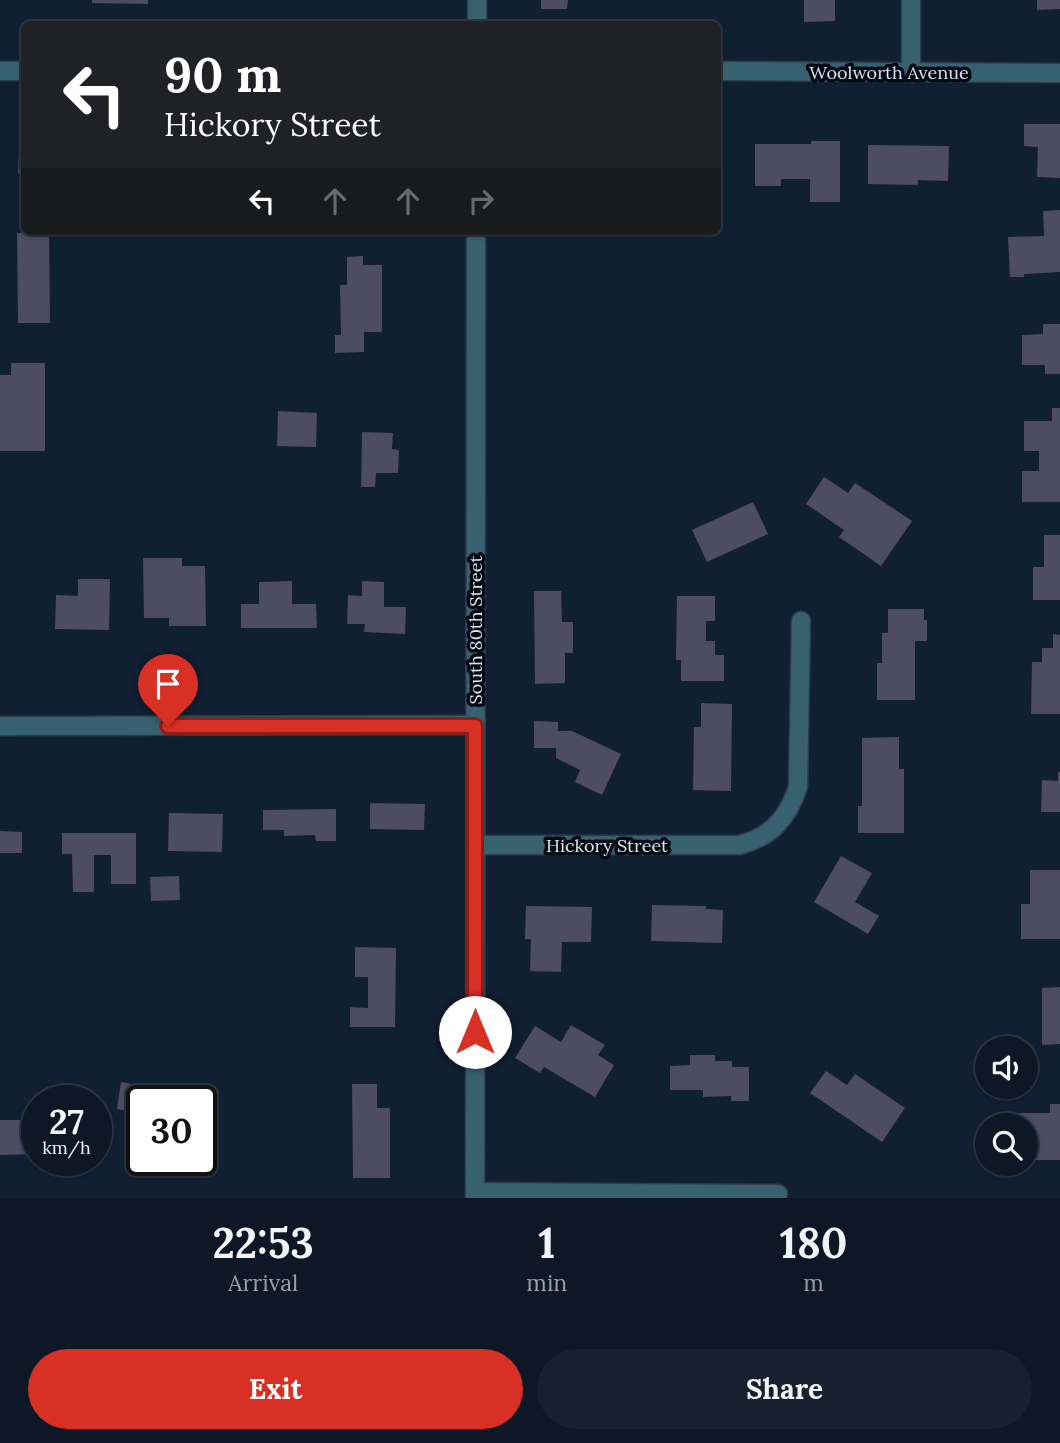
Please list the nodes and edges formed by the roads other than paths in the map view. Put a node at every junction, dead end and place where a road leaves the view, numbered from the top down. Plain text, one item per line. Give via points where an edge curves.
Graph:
1 (477, 0) edge
2 (911, 0) edge
3 (477, 21) edge
4 (0, 71) edge
5 (21, 71) edge
6 (721, 71) edge
7 (911, 72) junction
8 (1060, 74) edge
9 (477, 235) edge
10 (801, 621) dead end
11 (0, 726) edge
12 (475, 726) junction
13 (475, 845) junction
14 (778, 1194) dead end
15 (475, 1195) edge

1 - 3 street
2 - 7 street
4 - 5 street
6 - 7 street, Woolworth Avenue
7 - 8 street, Woolworth Avenue
9 - 12 street, South 80th Street
10 - 13 street, Hickory Street via 798,787 791,807 766,835 739,845
11 - 12 street
12 - 13 street, South 80th Street
13 - 15 street, South 80th Street
14 - 15 street

